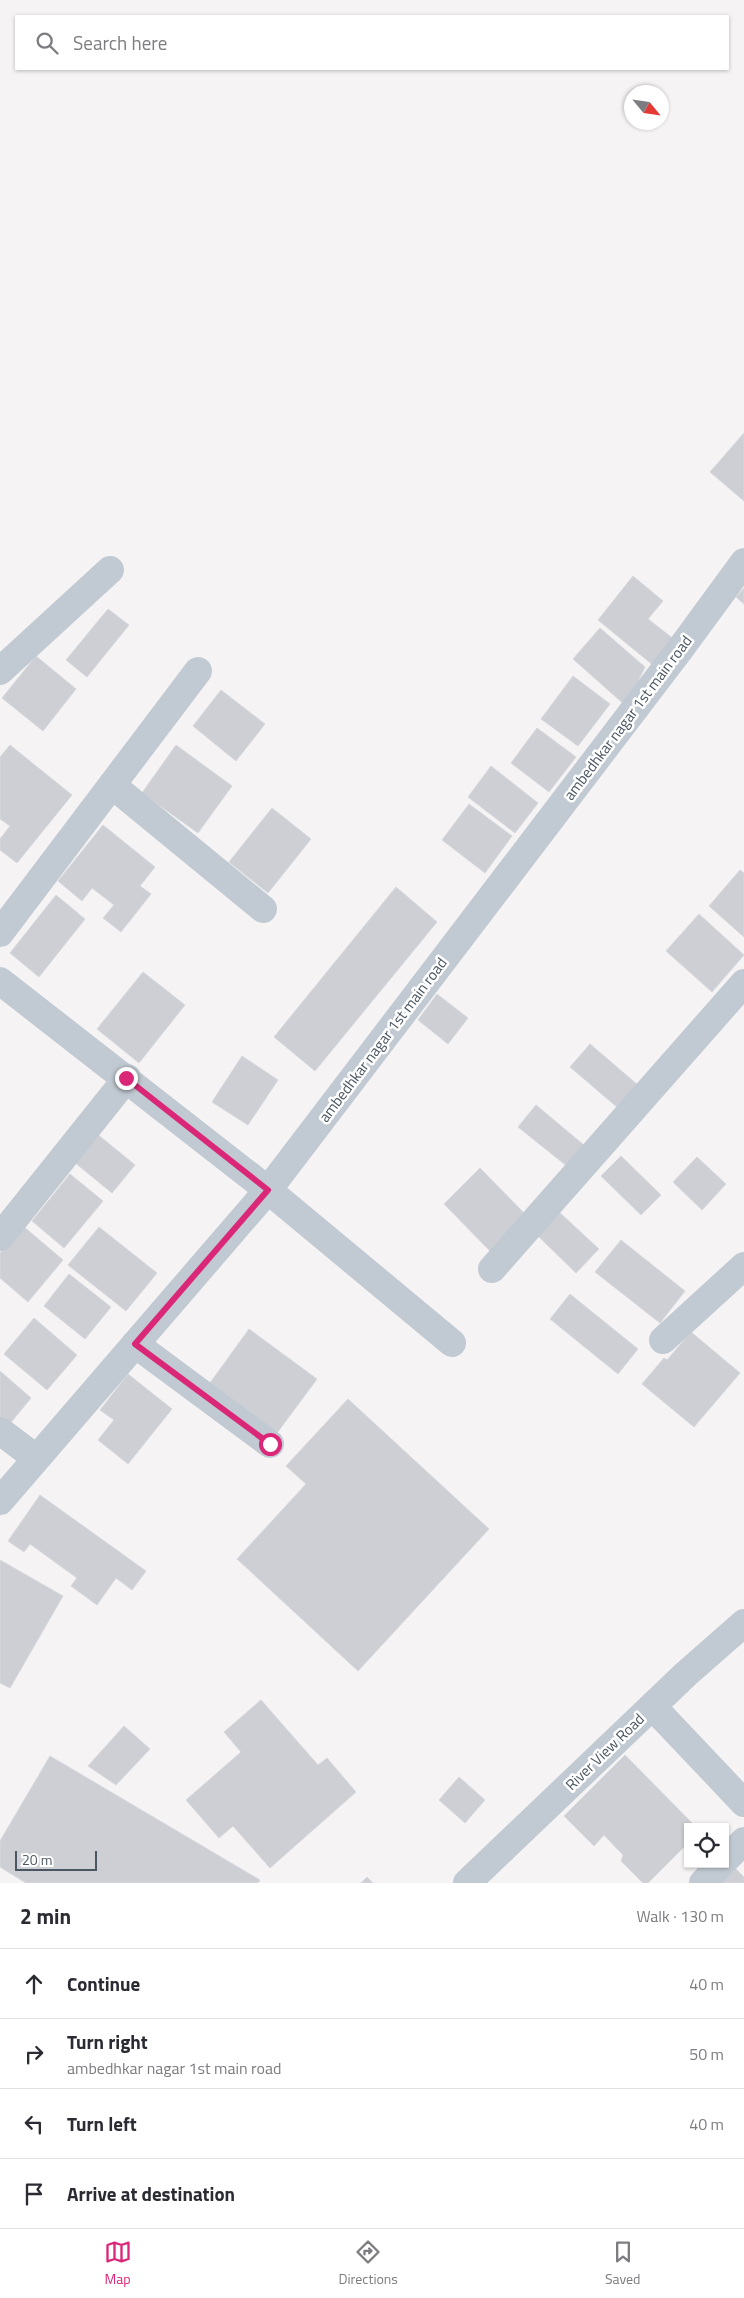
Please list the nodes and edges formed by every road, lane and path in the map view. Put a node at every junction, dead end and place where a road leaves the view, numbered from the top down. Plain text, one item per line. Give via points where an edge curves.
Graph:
1 (744, 562) edge
2 (110, 570) dead end
3 (0, 671) edge
4 (198, 671) dead end
5 (112, 785) junction
6 (263, 909) dead end
7 (0, 933) edge
8 (0, 981) edge
9 (744, 983) edge
10 (126, 1078) junction
11 (268, 1190) junction
12 (0, 1237) edge
13 (744, 1266) edge
14 (492, 1269) dead end
15 (663, 1340) dead end
16 (452, 1343) dead end
17 (135, 1344) junction
18 (0, 1431) edge
19 (270, 1444) dead end
20 (36, 1458) junction
21 (0, 1501) edge
22 (744, 1623) edge
23 (653, 1707) junction
24 (744, 1803) edge
25 (744, 1841) edge
26 (729, 1856) edge
27 (717, 1868) edge
28 (467, 1883) edge
29 (702, 1883) edge

1 - 11 street, ambedhkar nagar 1st main road
2 - 3 street
4 - 5 street
5 - 6 street
5 - 7 street
8 - 10 street
9 - 14 street
10 - 11 street
10 - 12 street
11 - 16 street
11 - 17 street, ambedhkar nagar 1st main road
13 - 15 street
17 - 19 street
17 - 20 street, ambedhkar nagar 1st main road
18 - 20 street
20 - 21 street, ambedhkar nagar 1st main road
22 - 23 street, River View Road
23 - 24 street
23 - 28 street, River View Road
25 - 26 street
27 - 29 street

